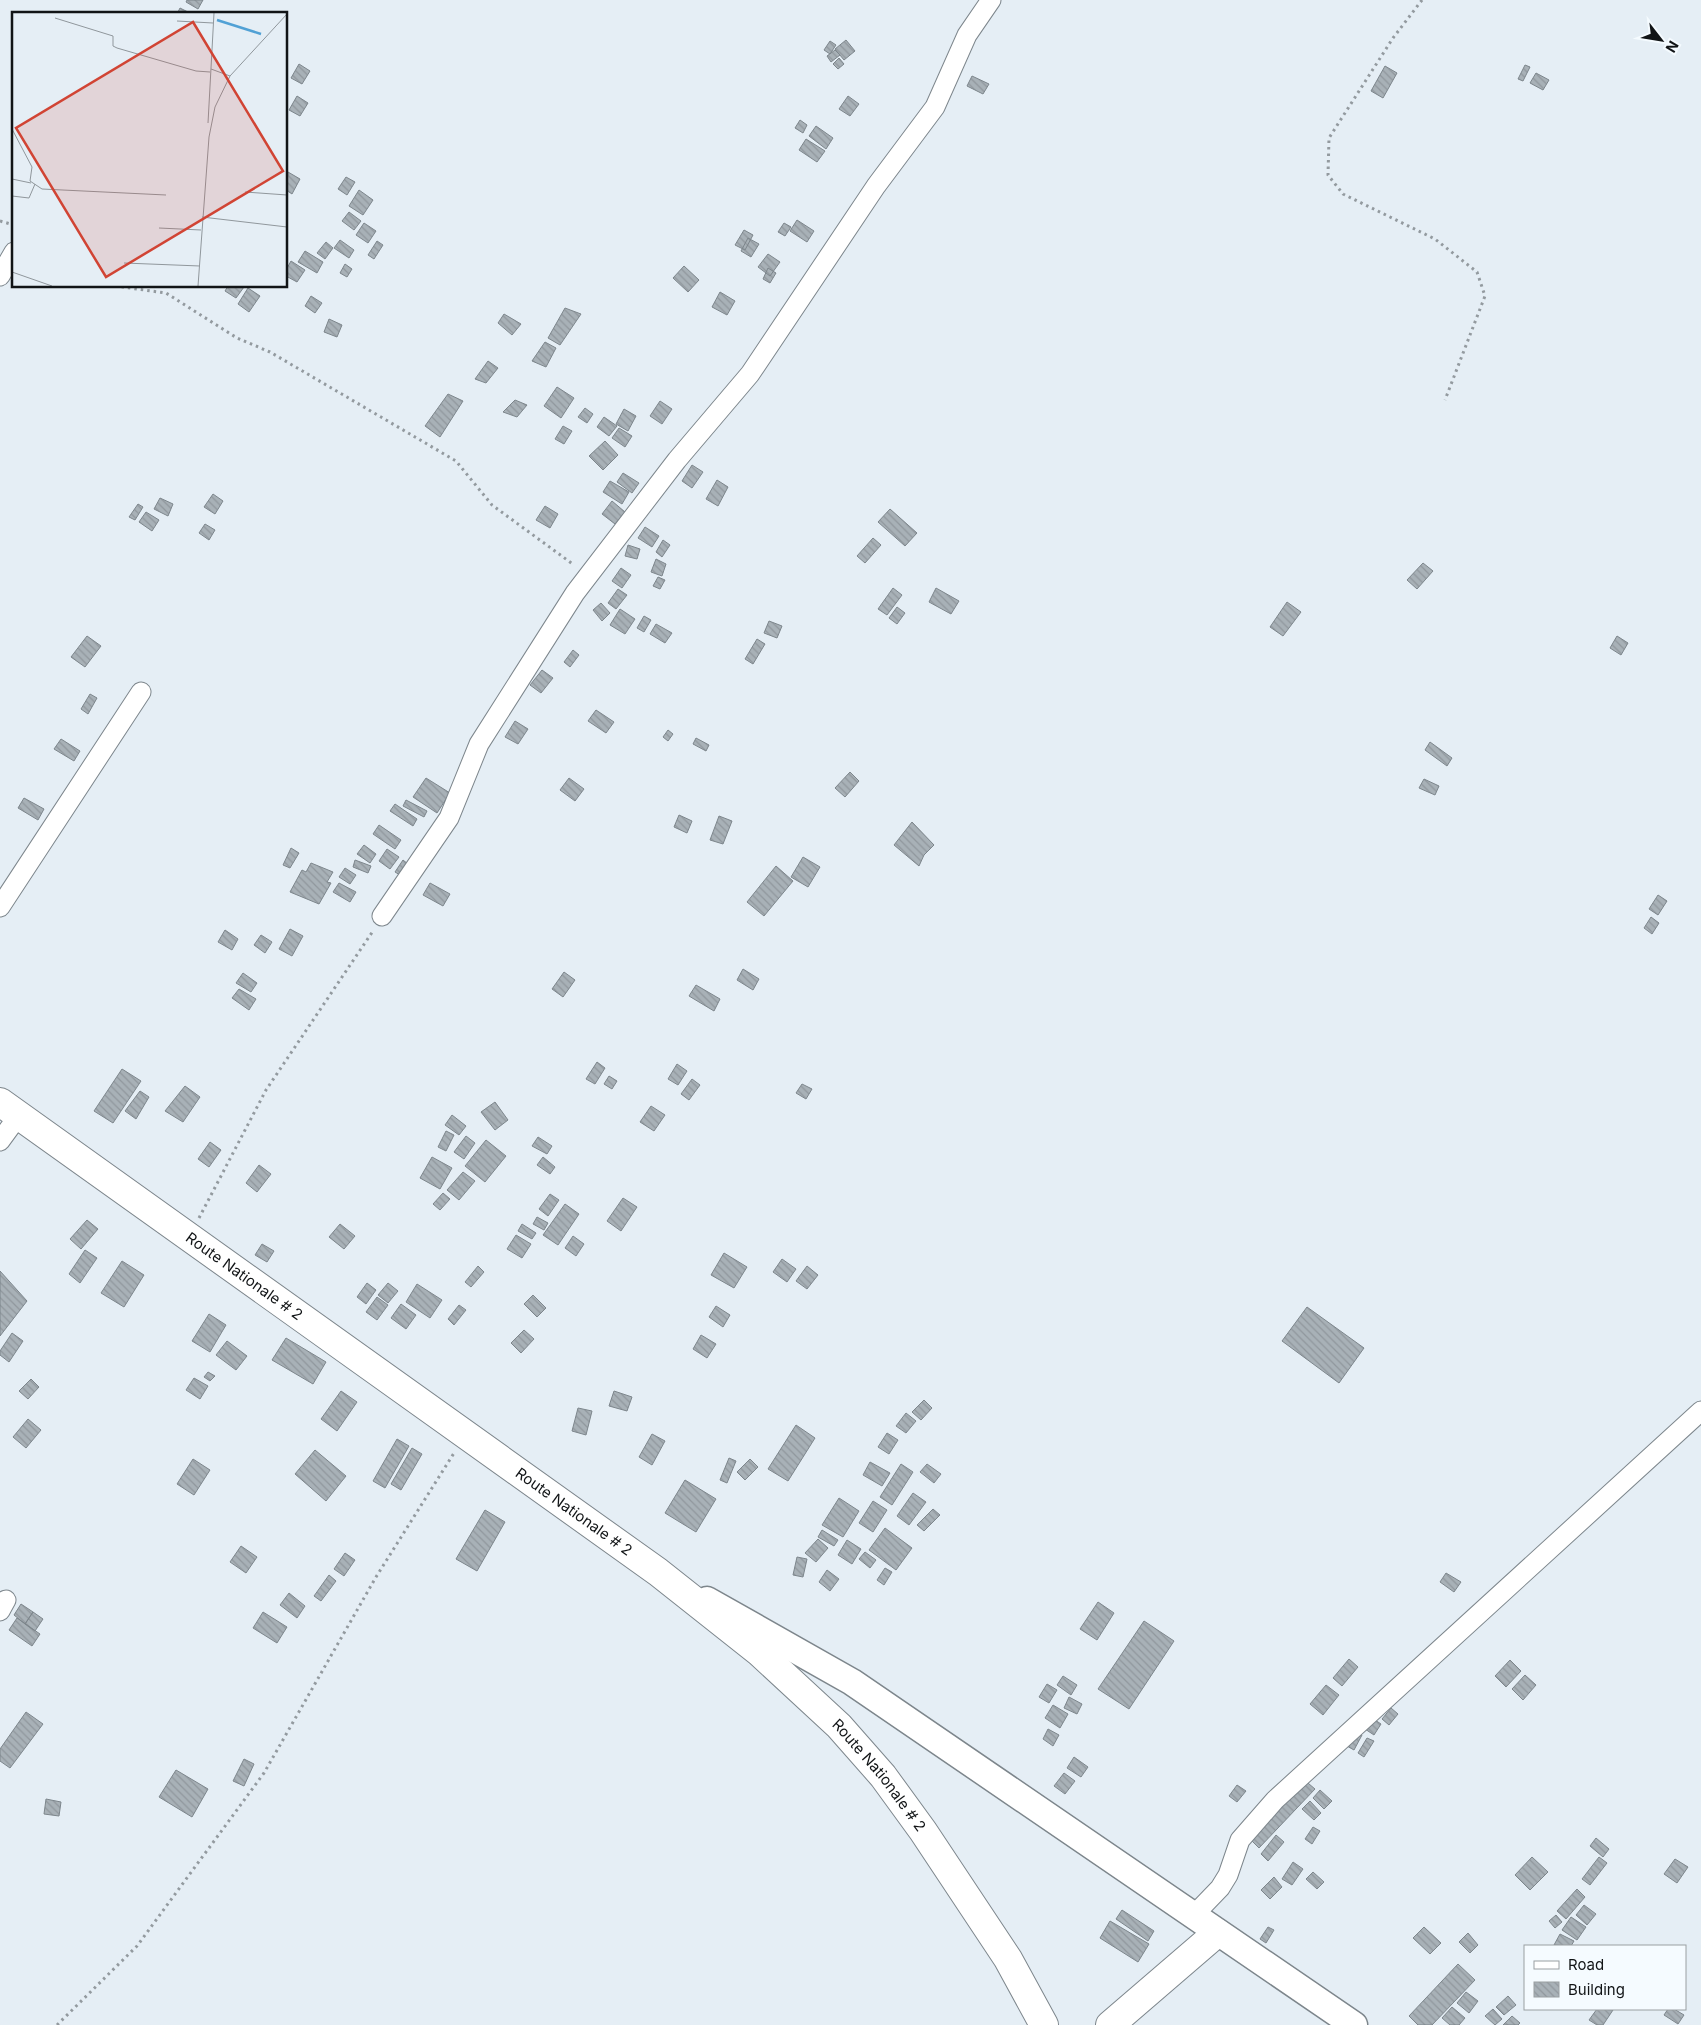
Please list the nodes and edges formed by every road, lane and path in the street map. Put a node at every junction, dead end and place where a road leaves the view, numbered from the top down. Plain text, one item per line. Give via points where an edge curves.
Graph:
1 (990, 0) edge
2 (1422, 0) edge
3 (12, 255) edge
4 (0, 276) edge
5 (130, 288) edge
6 (1445, 400) dead end
7 (588, 576) junction
8 (141, 692) dead end
9 (0, 907) edge
10 (382, 916) joint
11 (9, 1109) edge
12 (0, 1141) edge
13 (190, 1236) junction
14 (1701, 1411) edge
15 (466, 1435) junction
16 (658, 1572) junction
17 (1193, 1916) junction
18 (1217, 1933) junction
19 (57, 2025) edge
20 (1044, 2025) edge
21 (1110, 2025) edge
22 (1354, 2025) edge

1 - 7 street via 967,35 935,107 876,186 750,374 677,460
2 - 6 path via 1392,38 1329,138 1328,175 1344,194 1435,240 1477,272 1485,296
3 - 4 street
5 - 7 path via 166,293 237,338 270,352 456,461 492,504
7 - 10 street via 480,744 450,818
8 - 9 street
10 - 13 path via 266,1090
11 - 12 street
11 - 13 main road, Route Nationale # 2
13 - 15 main road, Route Nationale # 2
14 - 17 street via 1275,1800 1240,1840 1220,1888
15 - 16 main road, Route Nationale # 2
15 - 19 path via 376,1577 264,1773 137,1946
16 - 17 main road via 852,1682
16 - 20 main road, Route Nationale # 2 via 759,1652 839,1726 883,1776 1008,1959
17 - 18 main road
18 - 21 main road
18 - 22 main road

